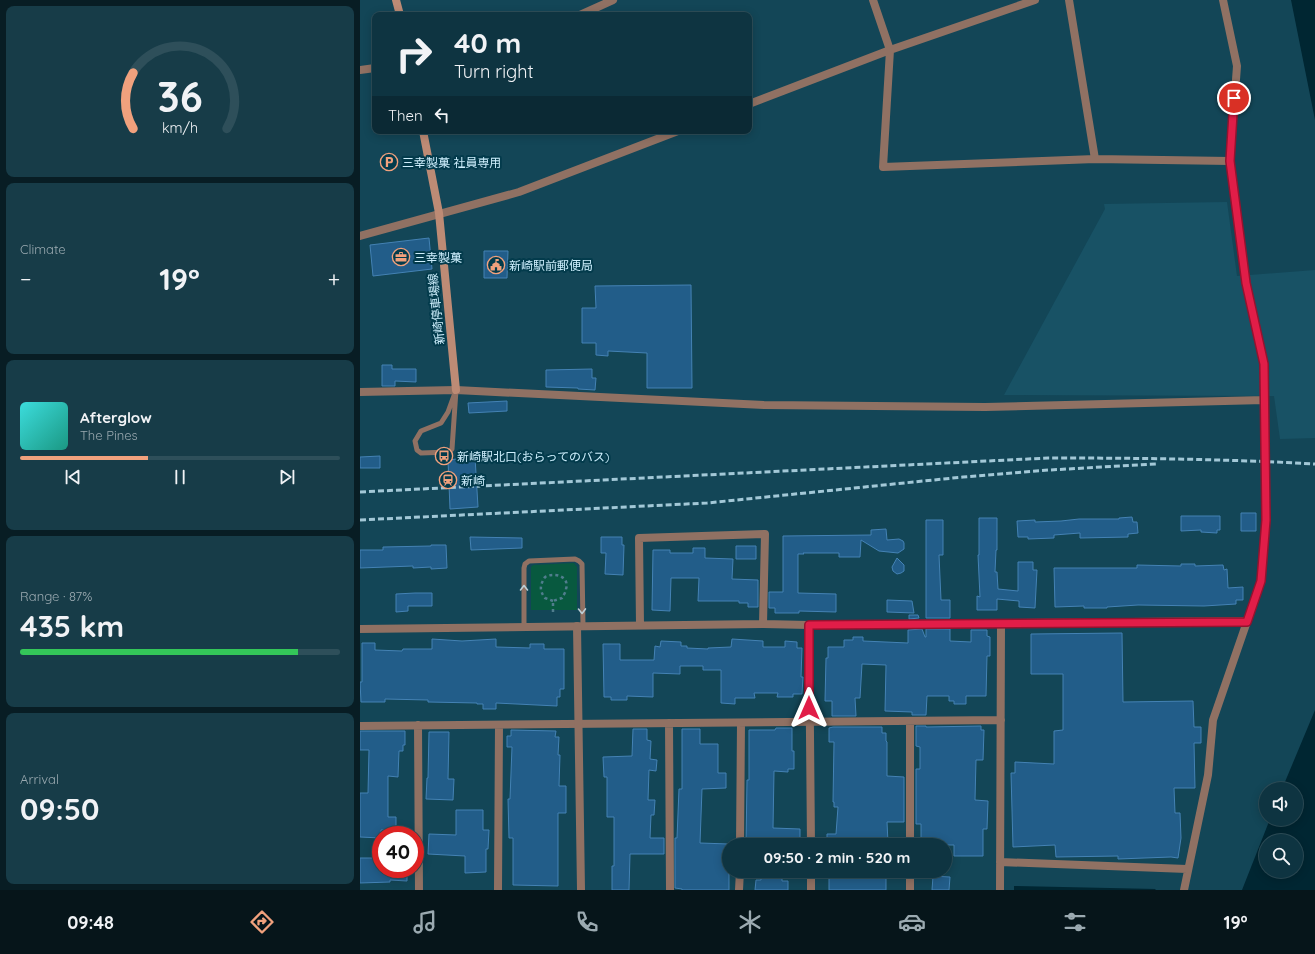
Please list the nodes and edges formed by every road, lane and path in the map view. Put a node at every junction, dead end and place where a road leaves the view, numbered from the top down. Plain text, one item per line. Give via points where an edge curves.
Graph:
1 (396, 0) edge
2 (613, 0) edge
3 (873, 0) edge
4 (1035, 0) edge
5 (1069, 0) edge
6 (1223, 0) edge
7 (399, 12) edge
8 (587, 12) edge
9 (890, 50) junction
10 (372, 68) edge
11 (360, 70) edge
12 (752, 103) edge
13 (425, 134) edge
14 (670, 134) edge
15 (1095, 159) junction
16 (1230, 161) junction
17 (439, 213) junction
18 (360, 236) edge
19 (456, 390) junction
20 (360, 392) edge
21 (1264, 400) junction
22 (553, 601) junction
23 (554, 612) dead end
24 (1247, 622) junction
25 (763, 624) junction
26 (1001, 624) junction
27 (640, 625) junction
28 (809, 625) junction
29 (580, 626) junction
30 (524, 627) junction
31 (360, 629) edge
32 (1001, 720) junction
33 (910, 721) junction
34 (809, 722) junction
35 (669, 723) junction
36 (741, 723) junction
37 (579, 724) junction
38 (418, 725) junction
39 (500, 725) junction
40 (360, 726) edge
41 (740, 838) edge
42 (811, 838) edge
43 (910, 838) edge
44 (1000, 862) junction
45 (1187, 869) junction
46 (740, 878) edge
47 (811, 878) edge
48 (910, 878) edge
49 (419, 890) edge
50 (498, 890) edge
51 (582, 890) edge
52 (670, 890) edge
53 (739, 890) edge
54 (812, 890) edge
55 (910, 890) edge
56 (1000, 890) edge
57 (1184, 890) edge

1 - 7 main road
2 - 8 street
3 - 9 street
4 - 9 street
5 - 15 street
6 - 16 street via 1236,66
9 - 12 street
9 - 15 street via 883,167
10 - 11 street
13 - 17 main road, 新崎停車場線
14 - 17 street via 519,192
15 - 16 street
16 - 21 street via 1246,283 1264,364
17 - 18 street
17 - 19 main road, 新崎停車場線
19 - 19 lane via 452,449 449,452 421,453 417,450 416,440 421,431 440,423 448,412
19 - 20 street
19 - 21 street via 764,405 985,407
21 - 24 street via 1266,520 1261,581
22 - 22 path via 545,598 540,590 545,577 554,574 564,578 566,589 562,598
22 - 23 path
24 - 26 street
24 - 45 street via 1213,720 1208,776
25 - 27 street
25 - 27 street via 765,534 639,538
25 - 28 street
26 - 28 street
26 - 32 street
27 - 29 street
28 - 34 street
29 - 30 street
30 -> 29 lane via 525,564 529,561 575,560 582,564
29 - 37 street
30 - 31 street
32 - 33 street
32 - 44 street
33 - 34 street
33 - 43 street
34 - 36 street
34 - 42 street
35 - 36 street
35 - 37 street
35 - 52 street
36 - 41 street
37 - 39 street
37 - 51 street
38 - 39 street
38 - 40 street
38 - 49 street
39 - 50 street
44 - 45 street
44 - 56 street
45 - 57 street
46 - 53 street
47 - 54 street
48 - 55 street

